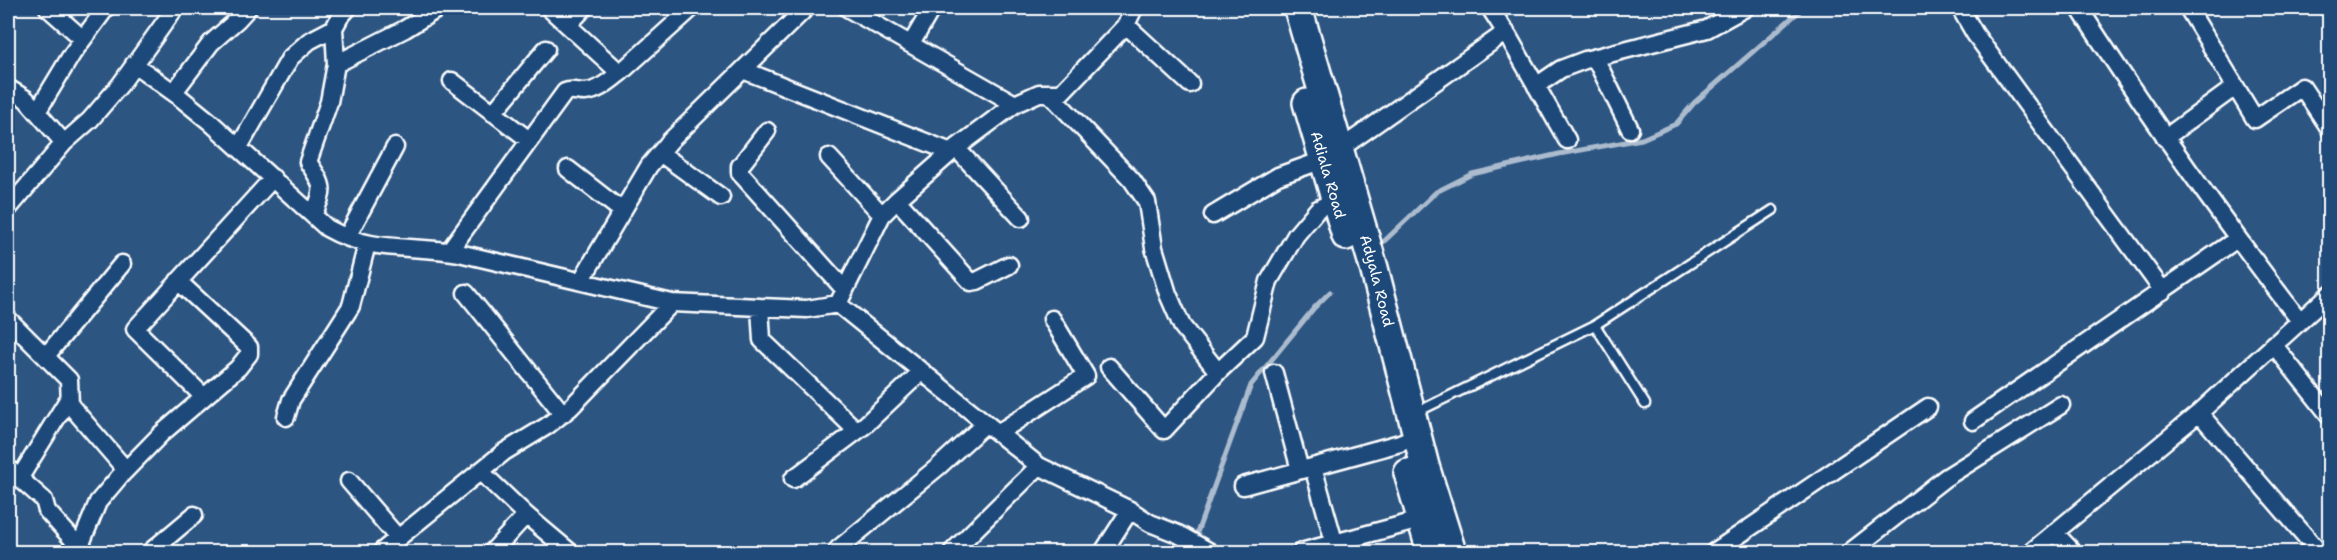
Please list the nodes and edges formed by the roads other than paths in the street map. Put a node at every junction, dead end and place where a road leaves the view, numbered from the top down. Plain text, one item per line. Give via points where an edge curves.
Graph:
1 (48, 8) edge
2 (106, 8) edge
3 (175, 8) edge
4 (248, 8) edge
5 (348, 8) edge
6 (439, 8) edge
7 (549, 8) edge
8 (584, 8) edge
9 (692, 8) edge
10 (806, 8) edge
11 (847, 8) edge
12 (932, 8) edge
13 (1134, 8) edge
14 (1280, 8) edge
15 (1298, 8) edge
16 (1490, 8) edge
17 (1960, 8) edge
18 (2079, 8) edge
19 (2187, 8) edge
20 (1739, 9) edge
21 (1126, 25) junction
22 (568, 26) junction
23 (334, 28) junction
24 (1506, 32) junction
25 (83, 39) junction
26 (911, 44) junction
27 (546, 49) dead end
28 (1595, 58) junction
29 (134, 64) junction
30 (336, 64) junction
31 (743, 70) junction
32 (620, 73) junction
33 (452, 81) dead end
34 (1190, 84) dead end
35 (1536, 86) junction
36 (2235, 87) junction
37 (8, 88) edge
38 (174, 92) junction
39 (1049, 93) junction
40 (1015, 104) junction
41 (37, 112) junction
42 (493, 113) junction
43 (2327, 121) edge
44 (1630, 129) dead end
45 (767, 131) dead end
46 (2165, 138) junction
47 (529, 140) junction
48 (1567, 140) dead end
49 (64, 143) junction
50 (240, 147) junction
51 (395, 147) dead end
52 (954, 150) junction
53 (660, 153) junction
54 (1332, 155) junction
55 (829, 157) dead end
56 (568, 169) dead end
57 (273, 178) junction
58 (721, 197) dead end
59 (897, 200) junction
60 (1335, 200) junction
61 (8, 209) edge
62 (1773, 210) dead end
63 (622, 211) junction
64 (313, 215) junction
65 (882, 215) junction
66 (1213, 215) dead end
67 (1022, 218) dead end
68 (347, 237) junction
69 (2237, 240) junction
70 (367, 244) junction
71 (449, 251) junction
72 (122, 264) dead end
73 (1009, 265) dead end
74 (581, 281) junction
75 (177, 282) junction
76 (2163, 291) junction
77 (466, 293) dead end
78 (2330, 294) edge
79 (842, 297) junction
80 (672, 303) junction
81 (760, 307) junction
82 (8, 319) edge
83 (1052, 319) dead end
84 (2300, 321) junction
85 (1595, 325) junction
86 (2273, 344) junction
87 (46, 356) junction
88 (1109, 367) dead end
89 (922, 371) junction
90 (1218, 372) junction
91 (1274, 373) dead end
92 (204, 397) junction
93 (69, 398) junction
94 (1645, 404) dead end
95 (2061, 405) dead end
96 (1928, 407) dead end
97 (2199, 413) junction
98 (562, 414) junction
99 (2330, 416) edge
100 (286, 417) dead end
101 (1973, 421) dead end
102 (992, 428) junction
103 (857, 431) junction
104 (1410, 431) junction
105 (1039, 466) junction
106 (1306, 469) junction
107 (126, 470) junction
108 (480, 471) junction
109 (13, 473) edge
110 (793, 479) dead end
111 (349, 481) dead end
112 (1243, 486) dead end
113 (1130, 510) junction
114 (194, 515) dead end
115 (526, 515) junction
116 (1431, 517) junction
117 (2055, 533) junction
118 (398, 538) junction
119 (1335, 548) edge
120 (82, 549) edge
121 (838, 549) dead end
122 (1205, 549) edge
123 (956, 551) edge
124 (150, 552) edge
125 (381, 552) edge
126 (492, 552) edge
127 (570, 552) edge
128 (1103, 552) edge
129 (1301, 552) edge
130 (1431, 552) edge
131 (1452, 552) edge
132 (1714, 552) edge
133 (1850, 552) edge
134 (2031, 552) edge
135 (2073, 552) edge
136 (2319, 552) edge

1 - 25 street
2 - 25 street
3 - 29 street
4 - 38 street via 211,43
5 - 23 street
6 - 30 street
7 - 22 street
8 - 22 street
9 - 32 street
10 - 31 street
11 - 26 street
12 - 26 street
13 - 21 street
14 - 54 main road, Adiala Road
15 - 54 main road, Adyala Road
16 - 24 street
17 - 76 street
18 - 46 street
19 - 36 street
20 - 28 street via 1707,29
21 - 34 street
21 - 39 street via 1061,93
22 - 32 street
23 - 30 street
23 - 50 street via 309,41 290,58
24 - 35 street
24 - 54 street
25 - 41 street
26 - 40 street
27 - 42 street
28 - 35 street via 1562,69
28 - 44 street
29 - 38 street
29 - 49 street via 90,120
30 - 64 street via 329,102 308,162 323,184
31 - 52 street
31 - 53 street
32 - 47 street via 600,88 565,92
33 - 42 street
35 - 48 street
36 - 43 street via 2255,119 2302,87
36 - 46 street
37 - 41 street via 26,99
38 - 50 street
39 - 40 street via 1038,93
39 - 90 street via 1148,202 1154,248 1168,294 1182,326
40 - 52 street
41 - 49 street
42 - 47 street
45 - 79 street via 740,166 740,173
46 - 69 street
47 - 71 street
49 - 61 street
50 - 57 street
51 - 68 street
52 - 59 street
52 - 67 street
53 - 58 street
53 - 63 street
54 - 60 main road, Adiala Road
54 - 66 street via 1278,176
54 - 104 main road, Adyala Road
55 - 65 street
56 - 63 street
57 - 64 street
57 - 75 street
59 - 65 street
59 - 73 street via 971,282
60 - 90 street via 1318,209 1296,235 1269,281 1255,337
60 - 104 main road, Adiala Road
62 - 85 lane
63 - 74 street
64 - 68 street via 327,228
65 - 79 street
68 - 70 street
69 - 76 street
69 - 84 street
70 - 71 street
70 - 100 street via 351,306 291,400
71 - 74 street
72 - 87 street
74 - 80 street
75 - 92 street via 135,329
75 - 92 street via 249,347 244,362
76 - 101 street
77 - 98 street
78 - 84 street
79 - 81 street via 807,309
79 - 89 street
80 - 81 street
80 - 98 street
81 - 103 street via 762,340
82 - 87 street
83 - 102 street via 1086,376
84 - 86 street
85 - 94 lane
85 - 104 lane
86 - 97 street
86 - 99 street
87 - 93 street via 69,380
88 - 90 street via 1164,430
89 - 102 street
89 - 103 street
91 - 106 street
92 - 107 street
93 - 107 street via 70,405
93 - 109 street
95 - 133 street via 1945,478
96 - 132 street
97 - 117 street
97 - 136 street
98 - 108 street
102 - 105 street
102 - 121 street
103 - 110 street
104 - 106 street
104 - 116 main road, Adiala Road
105 - 113 street
105 - 123 street
106 - 112 street
106 - 119 street
107 - 120 street via 98,502
108 - 115 street
108 - 118 street
109 - 120 street via 44,500 47,511
111 - 118 street
113 - 122 street
113 - 128 street
114 - 124 street
115 - 126 street
115 - 127 street
116 - 119 street
116 - 130 main road, Adiala Road
116 - 131 main road
117 - 134 street
117 - 135 street
118 - 125 street
119 - 129 street

